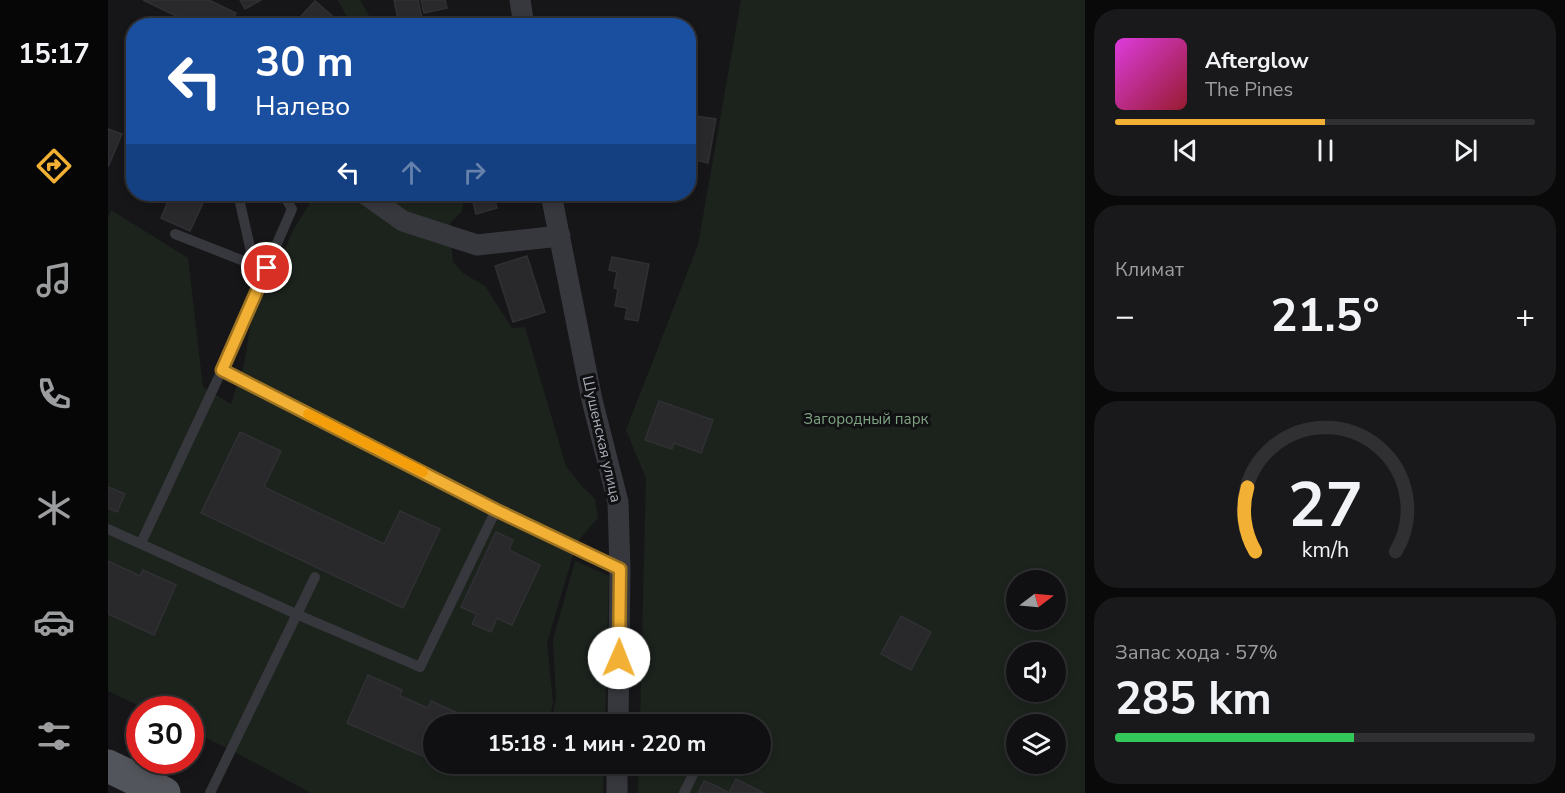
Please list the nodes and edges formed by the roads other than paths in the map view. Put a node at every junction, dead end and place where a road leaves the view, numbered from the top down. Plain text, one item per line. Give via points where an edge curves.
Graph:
1 (520, 0) edge
2 (523, 18) edge
3 (240, 201) edge
4 (287, 201) edge
5 (375, 201) edge
6 (552, 201) edge
7 (175, 234) dead end
8 (560, 236) junction
9 (254, 266) junction
10 (259, 287) junction
11 (222, 370) junction
12 (496, 510) junction
13 (108, 529) edge
14 (141, 543) junction
15 (620, 569) junction
16 (315, 577) dead end
17 (296, 614) junction
18 (618, 714) edge
19 (108, 766) edge
20 (617, 774) edge
21 (693, 774) edge
22 (164, 793) edge
23 (210, 793) edge
24 (617, 793) edge
25 (684, 793) edge

1 - 2 street
3 - 9 lane
4 - 10 lane via 292,209
5 - 8 street via 403,221 477,245
6 - 8 street, Шушенская улица
7 - 9 lane
8 - 15 street, Шушенская улица via 591,400 618,502
9 - 10 lane
10 - 11 lane
11 - 12 lane
11 - 14 lane
12 - 15 lane
12 - 17 lane via 420,667
13 - 14 lane
14 - 17 lane
15 - 18 street, Шушенская улица
16 - 17 lane
17 - 23 lane
19 - 22 main road
20 - 24 street
21 - 25 lane

